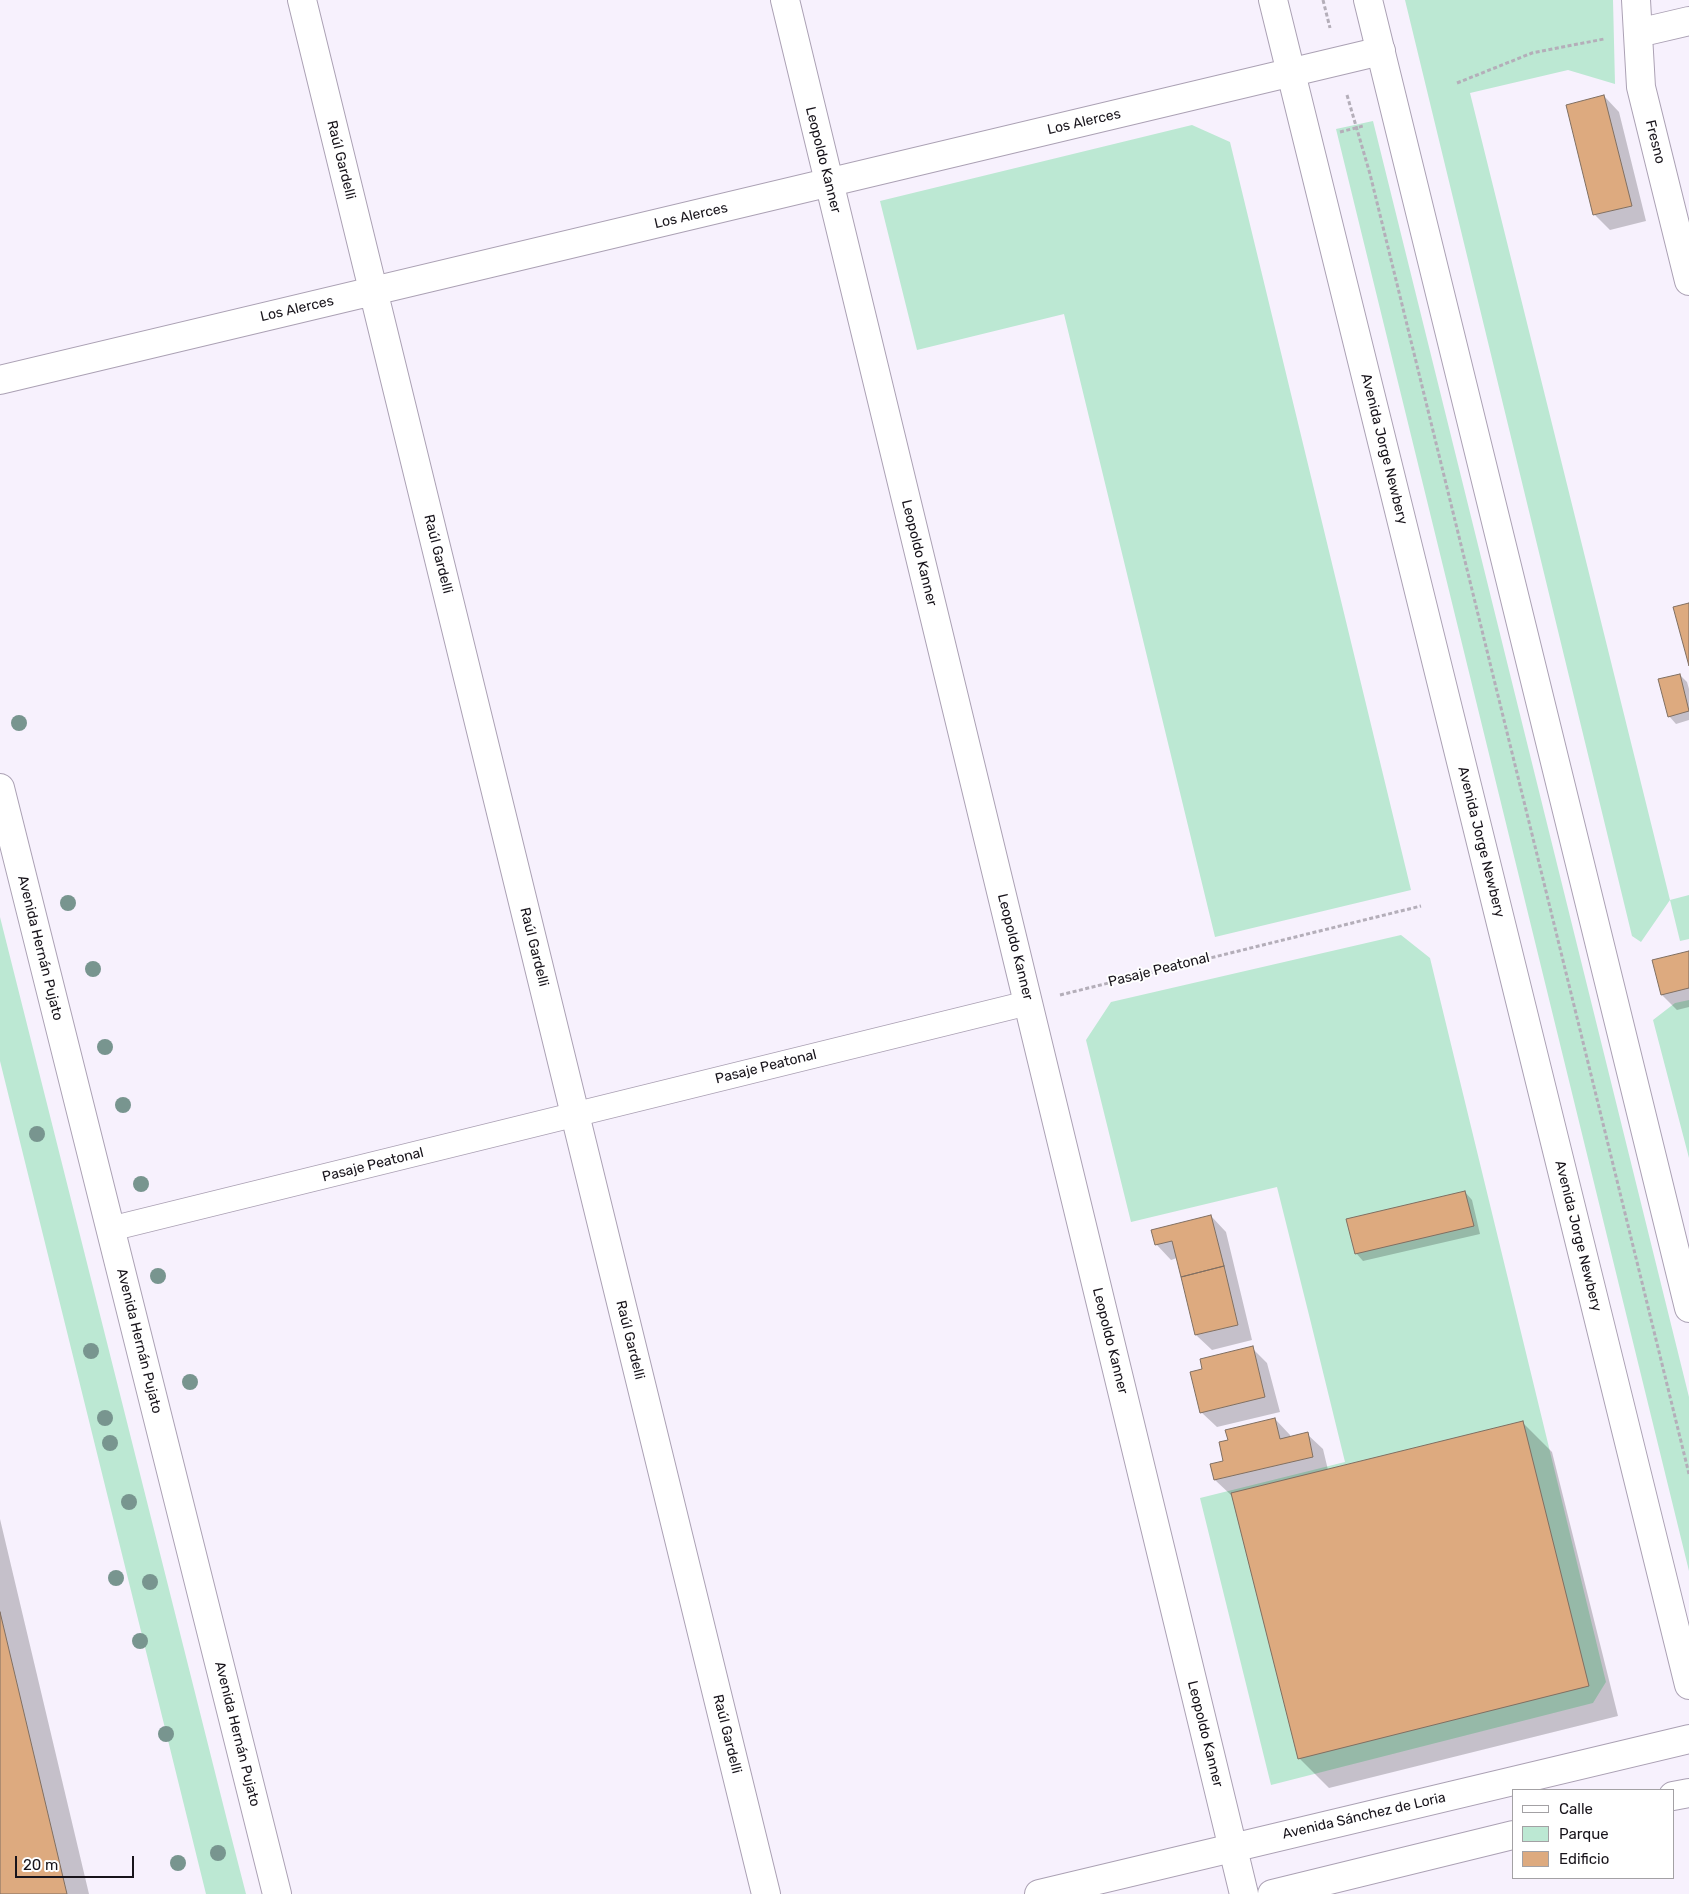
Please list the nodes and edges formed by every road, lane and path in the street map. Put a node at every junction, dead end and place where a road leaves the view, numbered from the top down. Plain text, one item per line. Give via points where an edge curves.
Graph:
1 (302, 0) edge
2 (785, 0) edge
3 (1273, 0) edge
4 (1368, 0) edge
5 (1636, 0) edge
6 (1689, 21) edge
7 (1638, 33) junction
8 (1381, 51) junction
9 (1291, 73) junction
10 (1457, 83) dead end
11 (1370, 125) dead end
12 (1356, 128) junction
13 (1332, 134) dead end
14 (829, 183) junction
15 (1689, 281) edge
16 (373, 291) junction
17 (0, 380) edge
18 (0, 788) edge
19 (1422, 906) dead end
20 (1028, 1002) junction
21 (575, 1115) junction
22 (110, 1229) junction
23 (1689, 1308) edge
24 (1689, 1474) edge
25 (1689, 1685) edge
26 (1689, 1739) edge
27 (1689, 1793) edge
28 (1674, 1796) edge
29 (1512, 1835) edge
30 (1232, 1848) junction
31 (277, 1894) edge
32 (766, 1894) edge
33 (1039, 1894) edge
34 (1244, 1894) edge
35 (1272, 1894) edge

1 - 16 street, Raúl Gardelli
2 - 14 street, Leopoldo Kanner
3 - 9 street, Avenida Jorge Newbery
4 - 8 street
5 - 7 street, Fresno
6 - 7 street
7 - 10 path via 1532,53
7 - 15 street, Fresno via 1641,88
8 - 9 street, Los Alerces
8 - 23 street
9 - 14 street, Los Alerces
9 - 25 street, Avenida Jorge Newbery
11 - 12 path
12 - 13 path
12 - 24 path via 1370,174
14 - 16 street, Los Alerces
14 - 20 street, Leopoldo Kanner
16 - 17 street, Los Alerces
16 - 21 street, Raúl Gardelli
18 - 22 street, Avenida Hernán Pujato
19 - 20 path, Pasaje Peatonal
20 - 21 lane, Pasaje Peatonal
20 - 30 street, Leopoldo Kanner
21 - 22 lane, Pasaje Peatonal
21 - 32 street, Raúl Gardelli
22 - 31 street, Avenida Hernán Pujato
26 - 30 street, Avenida Sánchez de Loria
27 - 28 street
29 - 35 street
30 - 33 street, Avenida Sánchez de Loria
30 - 34 street, Leopoldo Kanner

